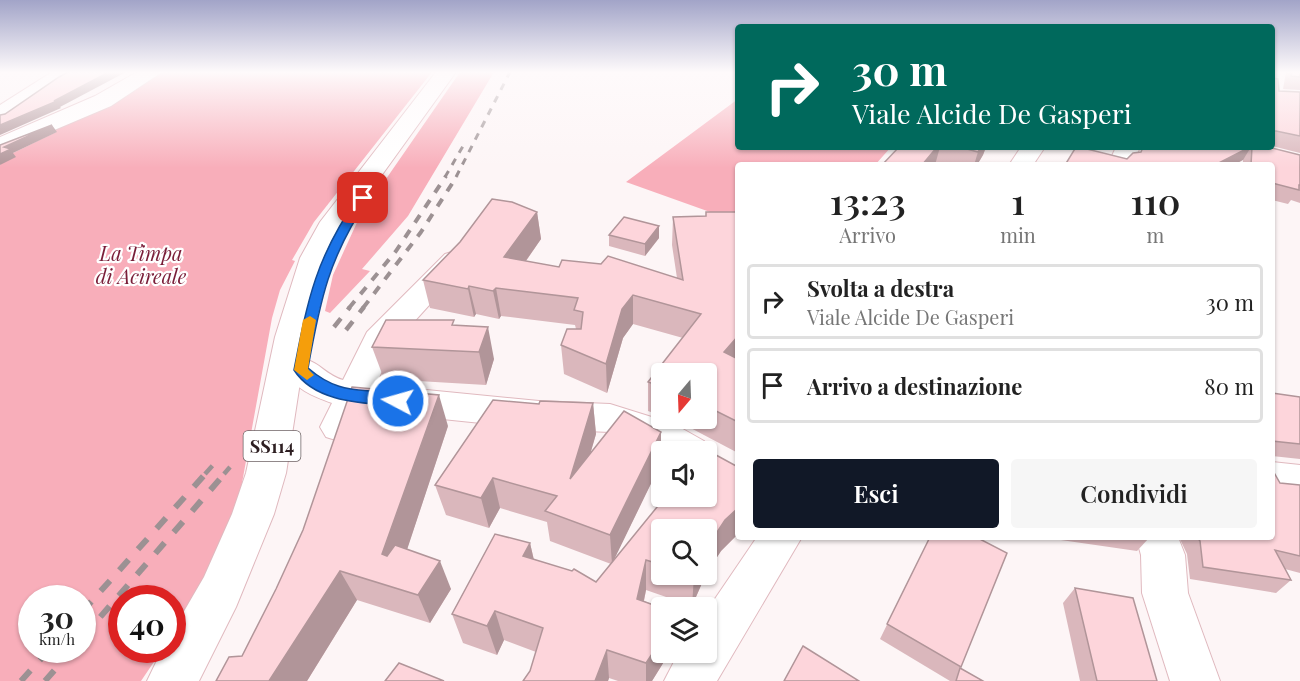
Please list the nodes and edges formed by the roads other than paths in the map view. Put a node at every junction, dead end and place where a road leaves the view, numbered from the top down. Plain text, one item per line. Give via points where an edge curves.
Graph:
1 (16, 104) edge
2 (97, 104) edge
3 (425, 104) edge
4 (0, 114) edge
5 (0, 146) edge
6 (355, 201) junction
7 (470, 241) edge
8 (301, 370) junction
9 (351, 396) junction
10 (673, 441) edge
11 (327, 459) edge
12 (1275, 478) edge
13 (1300, 482) edge
14 (779, 540) edge
15 (1158, 540) edge
16 (172, 681) edge
17 (194, 681) edge
18 (689, 681) edge
19 (1195, 681) edge

1 - 4 main road
2 - 5 main road
3 - 6 main road, SS114
6 - 8 main road, SS114 via 318,285
6 - 16 main road, SS114 via 330,228 304,287 266,473 253,514 219,592
7 - 9 main road via 379,340
8 - 9 main road via 320,386
8 - 17 main road, SS114 via 284,468 269,512 239,591
9 - 10 main road via 539,415 610,418
9 - 11 main road
12 - 13 main road
14 - 18 main road
15 - 19 main road via 1165,593

